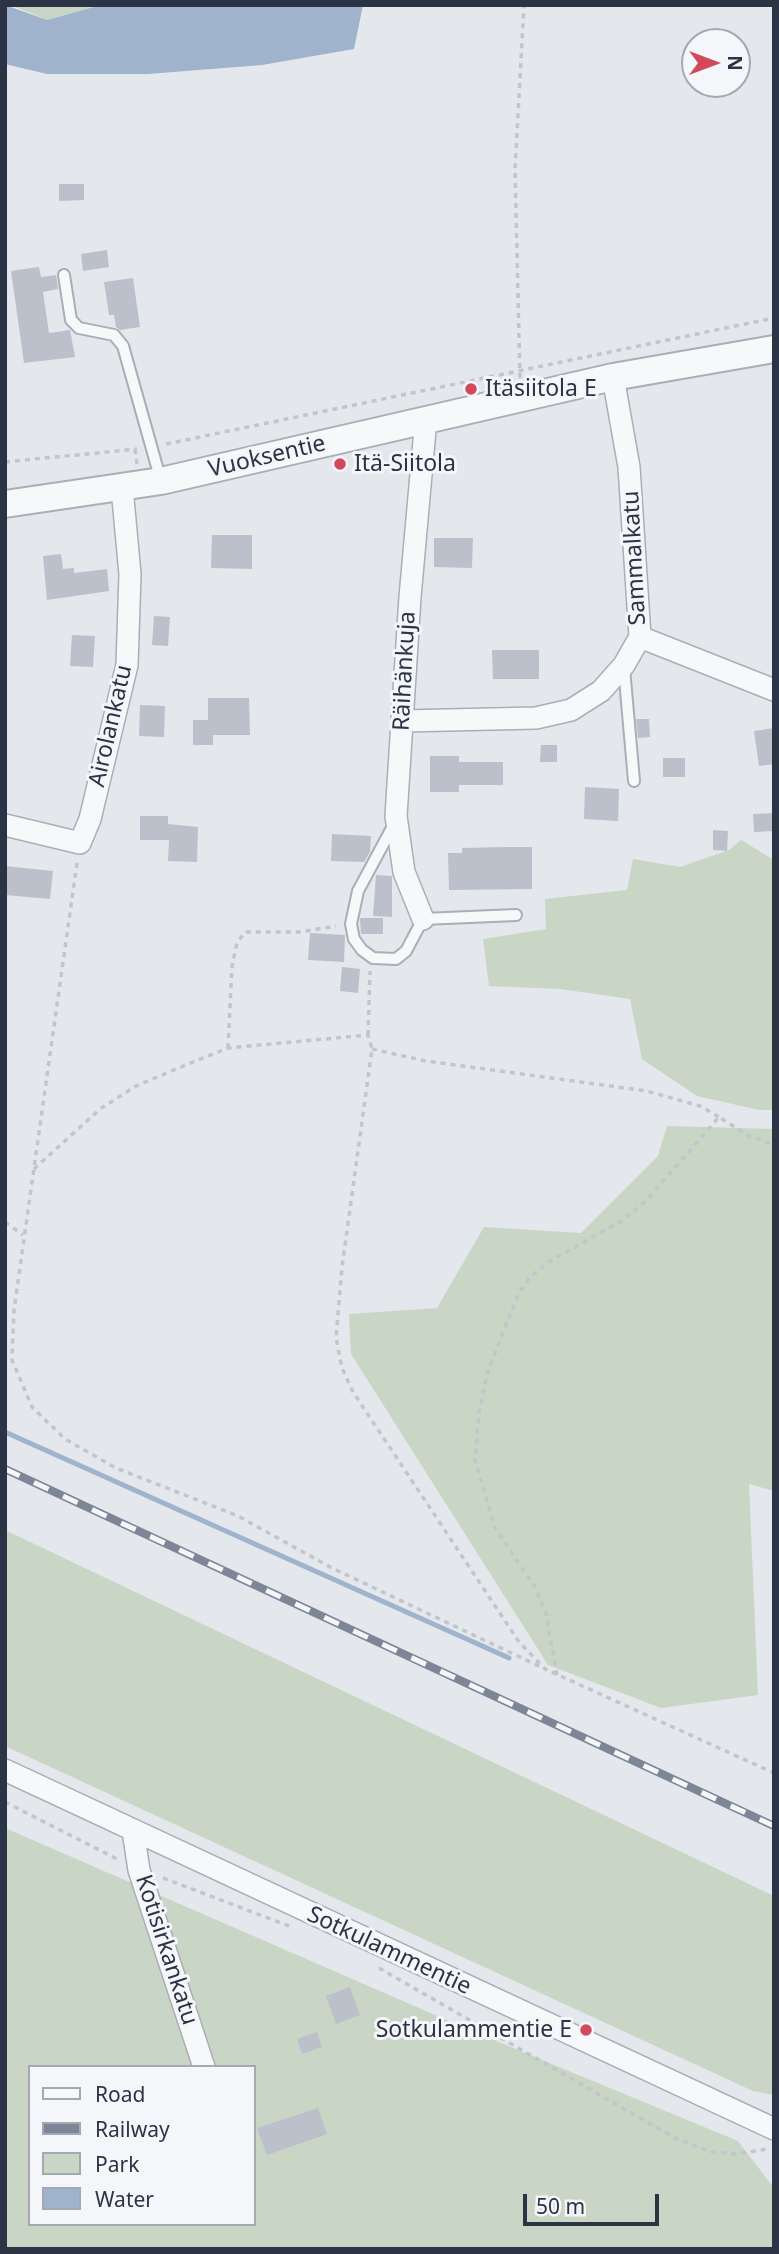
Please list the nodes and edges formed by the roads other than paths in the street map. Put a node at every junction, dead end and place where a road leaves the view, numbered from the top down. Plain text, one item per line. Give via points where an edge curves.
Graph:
1 (64, 275) dead end
2 (774, 349) edge
3 (613, 377) junction
4 (426, 419) junction
5 (161, 481) junction
6 (122, 488) junction
7 (5, 504) edge
8 (640, 637) junction
9 (624, 665) junction
10 (774, 690) edge
11 (402, 721) junction
12 (634, 781) dead end
13 (396, 816) junction
14 (5, 825) edge
15 (516, 915) dead end
16 (423, 919) junction
17 (5, 1770) edge
18 (133, 1831) junction
19 (203, 2065) edge
20 (774, 2129) edge

1 - 5 lane via 71,320 79,328 114,335 122,346
2 - 3 street, Vuoksentie
3 - 4 street, Vuoksentie
3 - 8 street, Sammalkatu via 629,467
4 - 5 street, Vuoksentie
4 - 11 street, Räihänkuja
5 - 6 street, Vuoksentie
6 - 7 street, Vuoksentie
6 - 14 street, Airolankatu via 130,573 127,665 90,819 80,843
8 - 9 street, Sammalkatu
8 - 10 street
9 - 11 street, Sammalkatu via 601,691 571,710 536,718
9 - 12 lane
11 - 13 street, Räihänkuja
13 - 16 street, Räihänkuja via 404,872
13 - 16 lane via 358,891 351,924 354,939 373,958 396,960
15 - 16 lane
17 - 18 street, Sotkulammentie
18 - 19 street, Kotisirkankatu via 139,1870
18 - 20 street, Sotkulammentie

